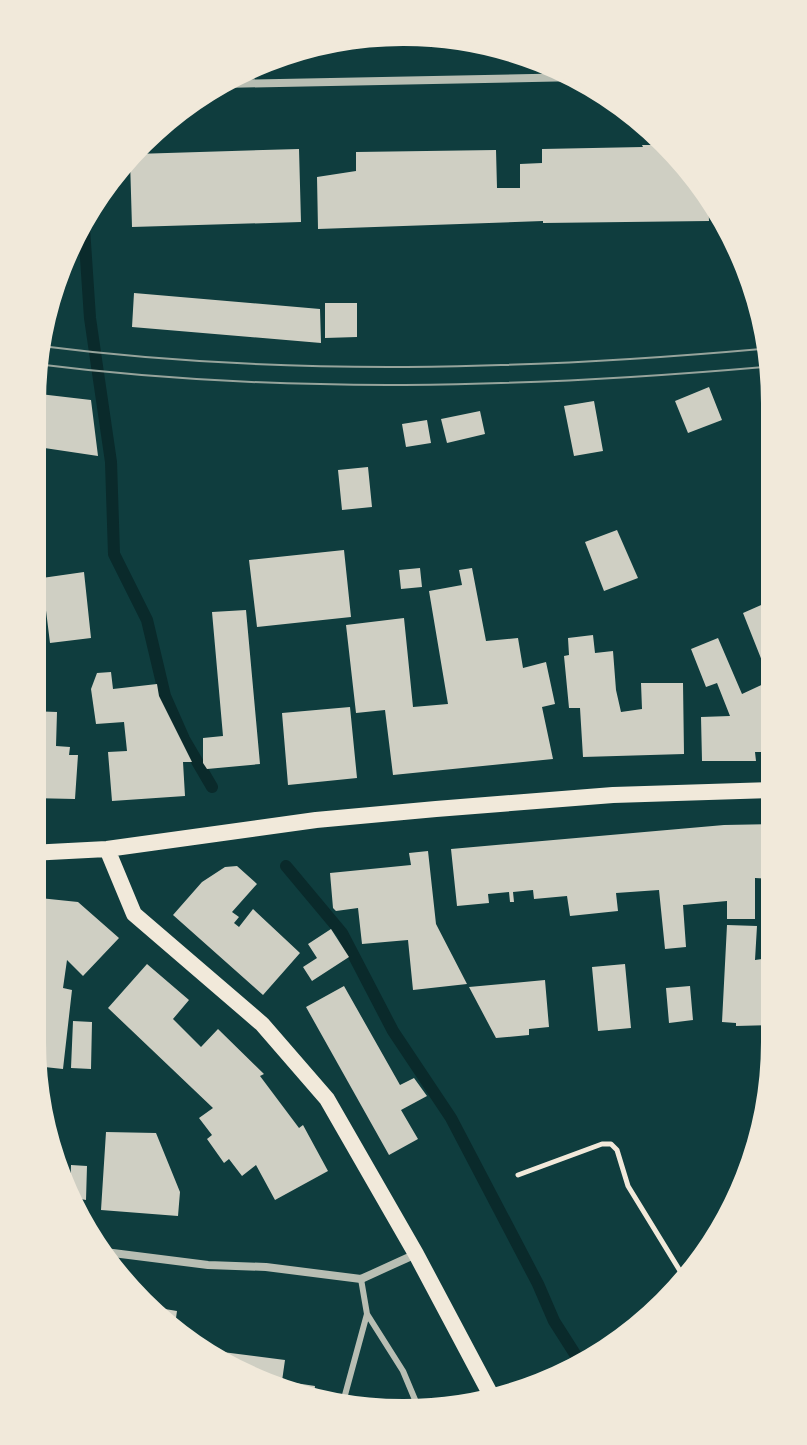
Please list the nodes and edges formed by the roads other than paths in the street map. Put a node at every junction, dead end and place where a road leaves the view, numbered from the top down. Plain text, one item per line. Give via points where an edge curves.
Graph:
1 (555, 78) edge
2 (239, 84) edge
3 (763, 790) edge
4 (107, 849) junction
5 (44, 852) edge
6 (113, 1253) edge
7 (416, 1254) junction
8 (361, 1279) junction
9 (367, 1314) junction
10 (489, 1391) edge
11 (345, 1396) edge
12 (415, 1401) edge

1 - 2 street
3 - 4 main road via 436,809
4 - 5 main road
4 - 7 main road via 134,914 262,1024 327,1099
6 - 8 street
7 - 8 street
7 - 10 main road
8 - 9 lane
9 - 11 lane
9 - 12 lane

